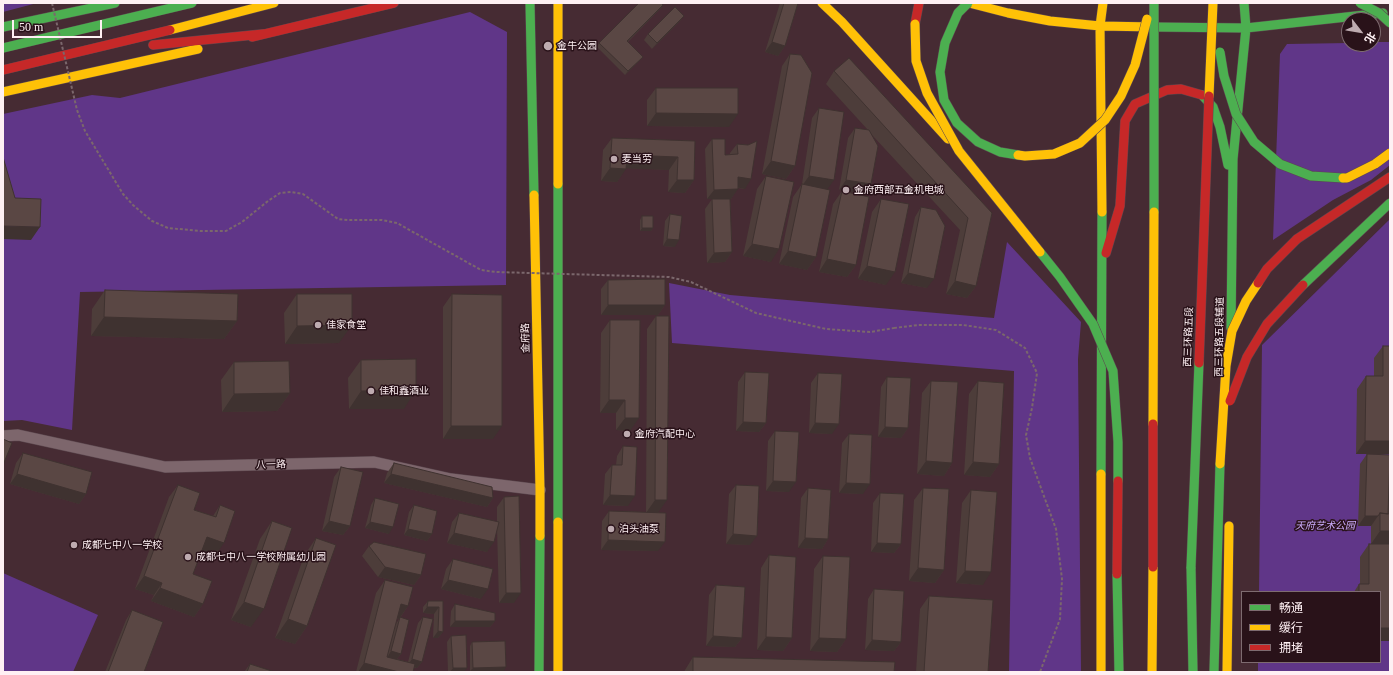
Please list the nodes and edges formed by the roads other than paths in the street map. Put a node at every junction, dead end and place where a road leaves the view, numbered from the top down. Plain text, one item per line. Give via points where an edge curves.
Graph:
1 (115, 3) edge
2 (192, 3) edge
3 (274, 3) edge
4 (394, 3) edge
5 (530, 3) edge
6 (558, 3) edge
7 (822, 3) edge
8 (919, 3) edge
9 (969, 3) edge
10 (1103, 3) edge
11 (1153, 3) edge
12 (1213, 3) edge
13 (1244, 3) edge
14 (1360, 3) edge
15 (166, 10) junction
16 (1390, 13) edge
17 (1390, 23) edge
18 (1100, 26) junction
19 (3, 27) edge
20 (1246, 28) junction
21 (3, 33) edge
22 (263, 34) junction
23 (3, 48) edge
24 (83, 52) junction
25 (3, 70) edge
26 (3, 92) edge
27 (958, 151) junction
28 (1390, 153) edge
29 (1390, 177) edge
30 (1233, 188) junction
31 (1390, 203) edge
32 (1102, 269) junction
33 (3, 436) edge
34 (1221, 442) junction
35 (1229, 458) dead end
36 (540, 490) junction
37 (1229, 513) dead end
38 (540, 672) edge
39 (558, 672) edge
40 (1101, 672) edge
41 (1119, 672) edge
42 (1152, 672) edge
43 (1193, 672) edge
44 (1214, 672) edge
45 (1227, 672) edge

1 - 19 main road
2 - 15 main road
3 - 24 main road
4 - 22 main road
5 - 36 main road, 金府路
6 - 39 main road
7 - 27 main road
8 - 27 main road, bridge via 915,24 916,61 927,93
9 - 11 main road, bridge via 958,13 944,43 940,72 944,100 957,123 978,142 1000,152 1025,156 1054,154 1080,143 1106,120 1122,96 1135,65
9 - 18 main road via 1050,21
10 - 18 main road
11 - 42 main road, bridge
12 - 28 main road, bridge via 1224,76 1236,114 1254,142 1280,164 1312,176 1347,178
12 - 43 main road, 西三环路五段, bridge via 1191,567
13 - 20 main road, 西三环路五段辅道
14 - 17 main road, bridge via 1379,13
15 - 21 main road
15 - 23 main road
16 - 20 main road
18 - 20 main road
18 - 32 main road
20 - 30 main road, 西三环路五段辅道 via 1233,159
22 - 24 main road
22 - 26 main road
24 - 25 main road
27 - 41 main road, bridge via 1060,277 1093,324 1113,371 1118,442 1116,574
29 - 34 main road, bridge via 1297,239 1267,269 1246,301 1232,332 1227,359
30 - 32 main road via 1220,127 1213,107 1201,94 1181,89 1167,90 1135,104 1125,121 1120,206
30 - 35 main road, 西三环路五段辅道
31 - 34 main road, bridge via 1295,292 1267,324 1247,357 1231,397
32 - 40 main road
33 - 36 street, 八一路 via 18,435 165,467 374,462 451,480
34 - 44 main road, bridge
36 - 38 main road, 金府路
37 - 45 main road

